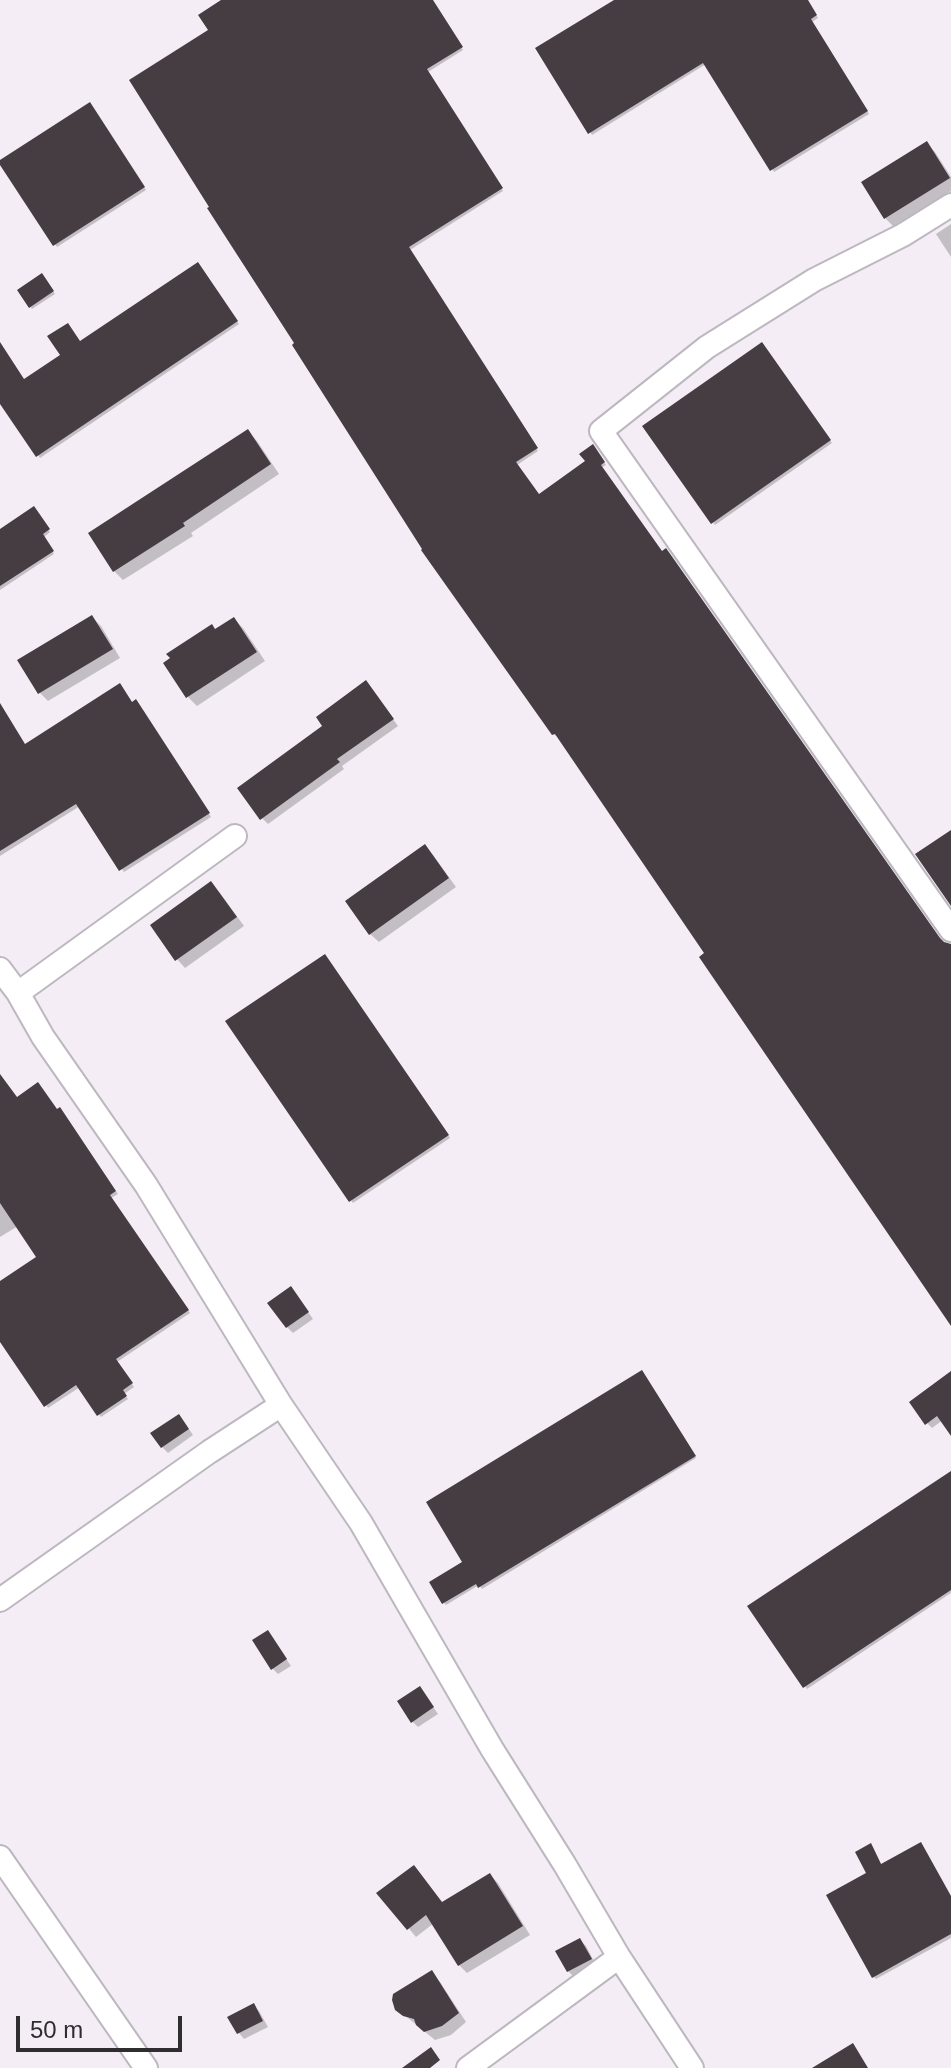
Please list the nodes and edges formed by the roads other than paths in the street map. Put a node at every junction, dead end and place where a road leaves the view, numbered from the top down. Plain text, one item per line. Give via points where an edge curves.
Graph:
1 (951, 205) edge
2 (235, 836) dead end
3 (951, 930) edge
4 (0, 969) edge
5 (18, 993) junction
6 (281, 1405) junction
7 (0, 1600) edge
8 (0, 1857) edge
9 (619, 1957) junction
10 (146, 2068) edge
11 (468, 2068) edge
12 (692, 2068) edge

1 - 3 street via 814,280 707,347 601,431
2 - 5 street
4 - 5 street
5 - 6 street via 146,1185
6 - 7 street
6 - 9 street via 361,1523
8 - 10 street
9 - 11 street
9 - 12 street

